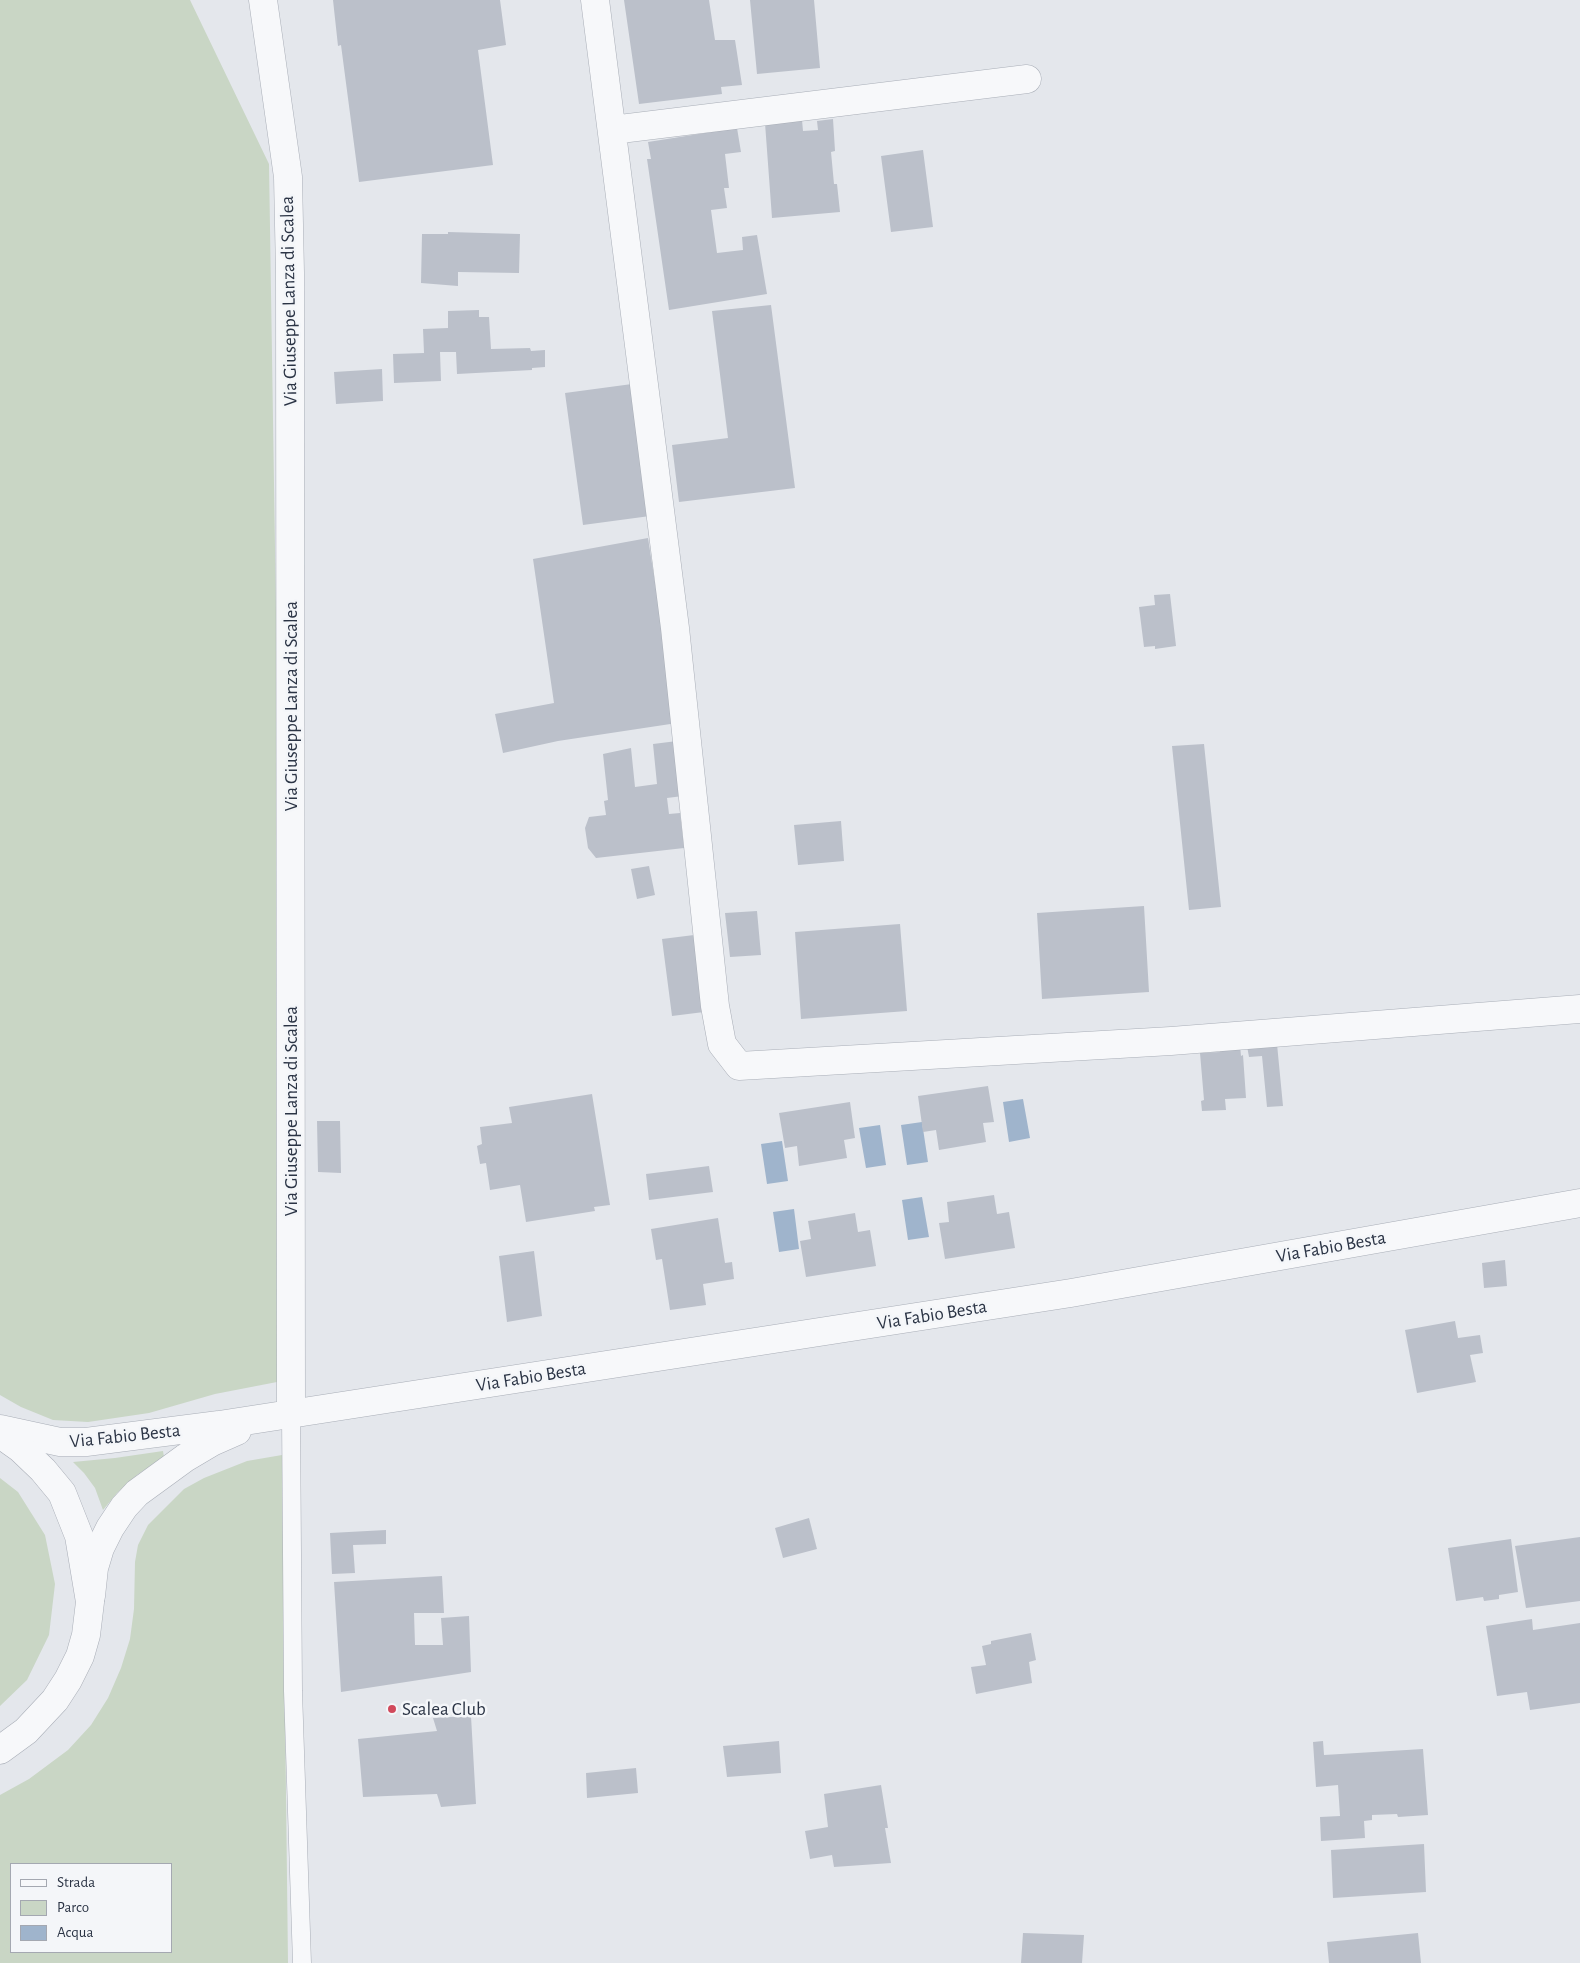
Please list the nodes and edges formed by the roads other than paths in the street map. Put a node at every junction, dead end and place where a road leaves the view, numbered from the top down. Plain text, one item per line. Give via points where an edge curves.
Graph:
1 (263, 0) edge
2 (595, 0) edge
3 (1027, 79) dead end
4 (612, 130) junction
5 (1580, 1009) edge
6 (1580, 1202) edge
7 (286, 1415) junction
8 (0, 1429) edge
9 (0, 1434) edge
10 (90, 1602) junction
11 (0, 1750) edge
12 (302, 1963) edge

1 - 7 street, Via Giuseppe Lanza di Scalea via 288,177 290,273
2 - 4 street
3 - 4 street
4 - 5 street via 675,628 714,1006 722,1044 739,1066 1171,1041
6 - 7 street, Via Fabio Besta via 1071,1294
7 - 8 street, Via Fabio Besta via 86,1442 60,1442
7 - 10 street, Via Fabio Besta via 212,1442 137,1493 124,1507 100,1548
7 - 12 lane
9 - 10 street via 38,1464 62,1493 80,1536
10 - 11 street, Via Fabio Besta via 84,1642 68,1680 55,1700 26,1731

